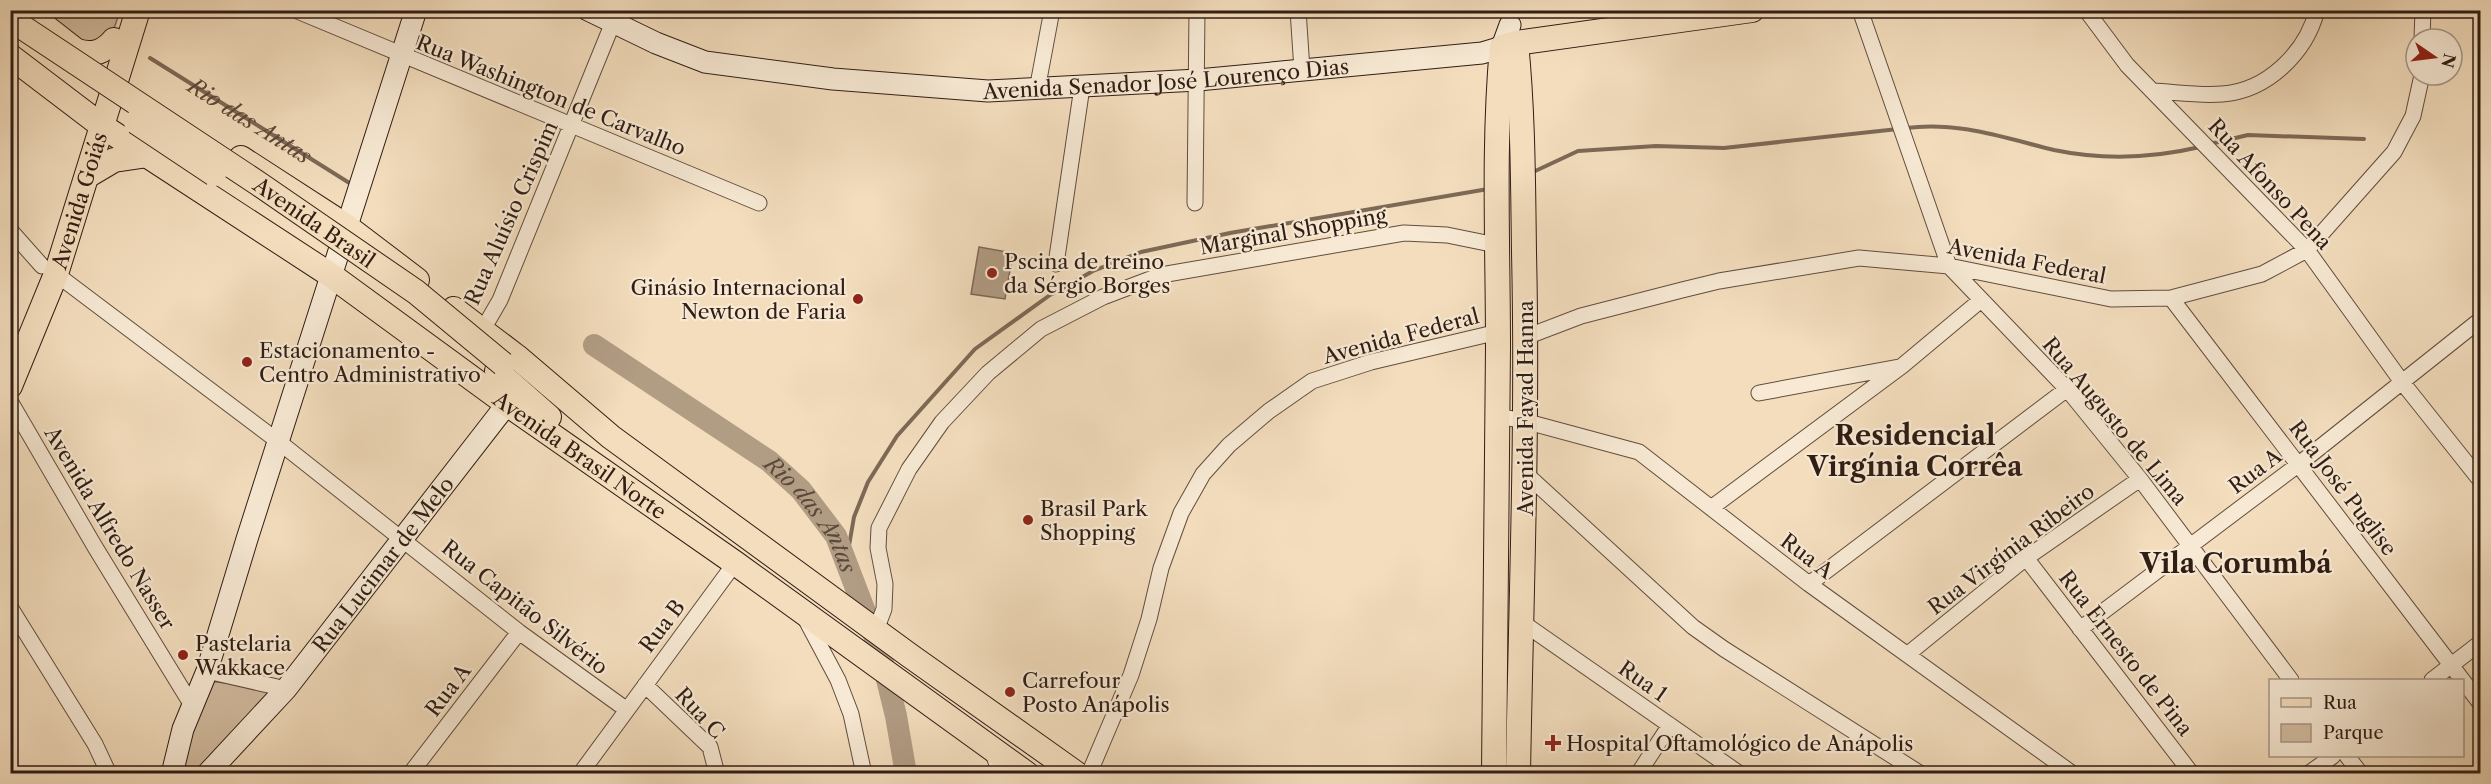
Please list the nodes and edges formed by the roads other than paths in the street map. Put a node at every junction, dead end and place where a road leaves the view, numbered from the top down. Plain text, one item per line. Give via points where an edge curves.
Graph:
1 (24, 10) edge
2 (123, 10) edge
3 (138, 10) edge
4 (295, 10) edge
5 (416, 10) edge
6 (588, 10) edge
7 (1052, 10) edge
8 (1197, 10) edge
9 (1298, 10) edge
10 (1752, 10) edge
11 (1860, 10) edge
12 (2086, 10) edge
13 (2317, 10) edge
14 (2423, 10) edge
15 (616, 16) edge
16 (10, 19) edge
17 (2422, 27) edge
18 (1509, 32) edge
19 (10, 35) edge
20 (114, 40) junction
21 (77, 51) junction
22 (10, 56) edge
23 (402, 57) junction
24 (1302, 70) junction
25 (111, 74) junction
26 (1198, 80) junction
27 (1082, 87) junction
28 (2419, 87) edge
29 (1037, 90) junction
30 (2152, 91) junction
31 (96, 121) junction
32 (573, 125) junction
33 (148, 155) junction
34 (87, 176) junction
35 (1195, 202) dead end
36 (759, 203) dead end
37 (346, 226) junction
38 (10, 230) edge
39 (1496, 245) junction
40 (2307, 250) junction
41 (1056, 264) dead end
42 (1948, 266) junction
43 (49, 270) junction
44 (332, 276) junction
45 (2171, 298) junction
46 (1981, 300) junction
47 (2481, 320) edge
48 (482, 331) junction
49 (1498, 332) junction
50 (1526, 337) junction
51 (10, 348) edge
52 (1902, 366) junction
53 (500, 368) junction
54 (2402, 382) junction
55 (10, 386) edge
56 (2067, 388) junction
57 (1759, 393) dead end
58 (10, 401) edge
59 (507, 404) junction
60 (1498, 416) junction
61 (1524, 420) junction
62 (611, 437) junction
63 (279, 442) junction
64 (585, 456) junction
65 (2299, 464) junction
66 (1525, 473) junction
67 (2140, 479) junction
68 (2481, 480) edge
69 (1712, 508) junction
70 (404, 539) junction
71 (2190, 545) junction
72 (2026, 558) junction
73 (735, 563) junction
74 (1809, 584) junction
75 (10, 607) edge
76 (802, 612) junction
77 (1523, 623) junction
78 (2080, 629) junction
79 (876, 630) junction
80 (519, 632) junction
81 (2481, 643) edge
82 (861, 654) junction
83 (1908, 654) junction
84 (2452, 666) junction
85 (207, 671) junction
86 (2290, 679) edge
87 (2435, 679) edge
88 (2462, 679) edge
89 (838, 680) junction
90 (2464, 682) edge
91 (645, 685) junction
92 (286, 689) junction
93 (2481, 704) edge
94 (193, 707) junction
95 (627, 710) junction
96 (1670, 725) junction
97 (1494, 729) junction
98 (1519, 729) junction
99 (992, 750) junction
100 (2332, 757) edge
101 (2348, 757) edge
102 (109, 774) edge
103 (172, 774) edge
104 (207, 774) edge
105 (410, 774) edge
106 (580, 774) edge
107 (717, 774) edge
108 (864, 774) edge
109 (1000, 774) edge
110 (1027, 774) edge
111 (1077, 774) edge
112 (1089, 774) edge
113 (1494, 774) edge
114 (1518, 774) edge
115 (1638, 774) edge
116 (1740, 774) edge
117 (1921, 774) edge
118 (2073, 774) edge
119 (2192, 774) edge
120 (2308, 774) edge
121 (2361, 774) edge

1 - 21 main road, Avenida Brasil Norte
2 - 20 main road, Avenida Goiás
3 - 25 main road, Avenida Goiás
4 - 23 street, Rua Washington de Carvalho
5 - 23 main road
6 - 15 main road, Avenida Senador José Lourenço Dias
7 - 29 street
8 - 26 street
9 - 24 street
10 - 18 main road, Avenida Senador José Lourenço Dias
11 - 42 street, Rua Augusto de Lima
12 - 30 street, Rua Afonso Pena
13 - 30 street via 2300,49 2279,70 2254,86 2223,94
14 - 17 street
15 - 29 main road, Avenida Senador José Lourenço Dias via 656,44 705,62 921,87
15 - 32 street, Rua Aluísio Crispim
16 - 53 main road, Avenida Brasil, bridge via 416,292
18 - 24 main road, Avenida Senador José Lourenço Dias via 1482,53
18 - 39 main road, Avenida Fayad Hanna via 1498,84
18 - 50 main road, Avenida Fayad Hanna via 1520,80
19 - 53 main road, Avenida Brasil, bridge via 360,268
20 - 21 main road via 96,53
20 - 25 main road, Avenida Goiás
21 - 25 main road, Avenida Brasil Norte
22 - 31 main road, Avenida Brasil Norte
23 - 32 street, Rua Washington de Carvalho
23 - 37 main road
24 - 26 main road, Avenida Senador José Lourenço Dias
25 - 31 main road, Avenida Goiás
25 - 37 main road, Avenida Brasil Norte
26 - 27 main road, Avenida Senador José Lourenço Dias
26 - 35 street
27 - 29 main road, Avenida Senador José Lourenço Dias
27 - 41 street
28 - 40 street, Avenida Federal via 2413,116 2394,152
30 - 40 street, Rua Afonso Pena
31 - 33 main road, Avenida Brasil Norte
31 - 34 main road, Avenida Goiás
31 - 43 main road, Avenida Goiás
32 - 36 street, Rua Washington de Carvalho
32 - 48 street, Rua Aluísio Crispim via 500,300
33 - 34 main road via 114,160
33 - 44 main road, Avenida Brasil Norte
34 - 43 main road, Avenida Goiás
37 - 44 main road
37 - 48 main road, Avenida Brasil Norte
38 - 43 street, Rua Capitão Silvério
39 - 49 main road, Avenida Fayad Hanna
39 - 79 street, Marginal Shopping via 1447,235 1404,234 1161,275 1103,297 1041,329 988,373 942,422 909,469 879,528 878,548 885,584 884,609
40 - 45 street, Avenida Federal via 2262,274
40 - 54 street, Rua Afonso Pena
42 - 45 street, Avenida Federal via 2111,299
42 - 46 street, Rua Augusto de Lima
42 - 50 street, Avenida Federal via 1860,258 1719,281 1581,316
43 - 51 main road, Avenida Goiás
43 - 55 main road, Avenida Goiás
43 - 63 street, Rua Capitão Silvério
44 - 59 main road, Avenida Brasil Norte
44 - 63 main road
45 - 65 street, Rua José Puglise
46 - 52 street
46 - 56 street, Rua Augusto de Lima
47 - 54 street, Rua A
48 - 62 main road, Avenida Brasil Norte
49 - 60 main road, Avenida Fayad Hanna
49 - 112 street, Avenida Federal via 1371,362 1312,381 1229,445 1203,474 1180,513 1131,675
50 - 61 main road, Avenida Fayad Hanna
52 - 57 street
52 - 69 street
53 - 62 main road, Avenida Brasil
53 - 64 main road, Avenida Brasil via 570,435
54 - 65 street, Rua A
54 - 68 street, Rua Afonso Pena
56 - 67 street, Rua Augusto de Lima
56 - 74 street
58 - 94 street, Avenida Alfredo Nasser
59 - 64 main road, Avenida Brasil Norte
59 - 70 main road, Rua Lucimar de Melo
60 - 61 street, Rua A
60 - 97 main road, Avenida Fayad Hanna
61 - 66 main road, Avenida Fayad Hanna
61 - 69 street, Rua A via 1639,452
62 - 79 main road, Avenida Brasil Norte
63 - 70 street, Rua Capitão Silvério
63 - 85 main road
64 - 73 main road, Avenida Brasil Norte
65 - 71 street, Rua A
65 - 84 street, Rua José Puglise
66 - 77 main road, Avenida Fayad Hanna
66 - 117 street via 1693,627
67 - 71 street, Rua Augusto de Lima
67 - 72 street, Rua Virgínia Ribeiro
69 - 74 street, Rua A
70 - 80 street, Rua Capitão Silvério
70 - 92 main road, Rua Lucimar de Melo
71 - 78 street, Rua A
71 - 86 street, Rua Augusto de Lima
72 - 78 street, Rua Ernesto de Pina
72 - 83 street, Rua Virgínia Ribeiro
73 - 76 main road, Avenida Brasil Norte
73 - 91 street, Rua B
74 - 83 street, Rua A
75 - 102 street via 95,744
76 - 82 main road, Avenida Brasil Norte
76 - 89 street
77 - 96 street, Rua 1
77 - 98 main road, Avenida Fayad Hanna
78 - 119 street, Rua Ernesto de Pina
79 - 111 main road, Avenida Brasil Norte
80 - 95 street, Rua Capitão Silvério
80 - 105 street, Rua A
81 - 84 street
82 - 89 street via 845,660
82 - 99 main road, Avenida Brasil Norte
83 - 118 street, Rua A
84 - 87 street
84 - 88 street, Rua José Puglise
85 - 92 street
85 - 94 main road
89 - 108 street via 851,714
90 - 93 street, Rua José Puglise
91 - 95 street, Rua B
91 - 107 street, Rua C via 710,747
92 - 104 main road, Rua Lucimar de Melo
94 - 103 main road
95 - 106 street, Rua B
96 - 115 street
96 - 116 street, Rua 1
97 - 98 main road
97 - 113 main road, Avenida Fayad Hanna
98 - 114 main road, Avenida Fayad Hanna
99 - 109 street
99 - 110 main road
100 - 120 street
101 - 121 street

